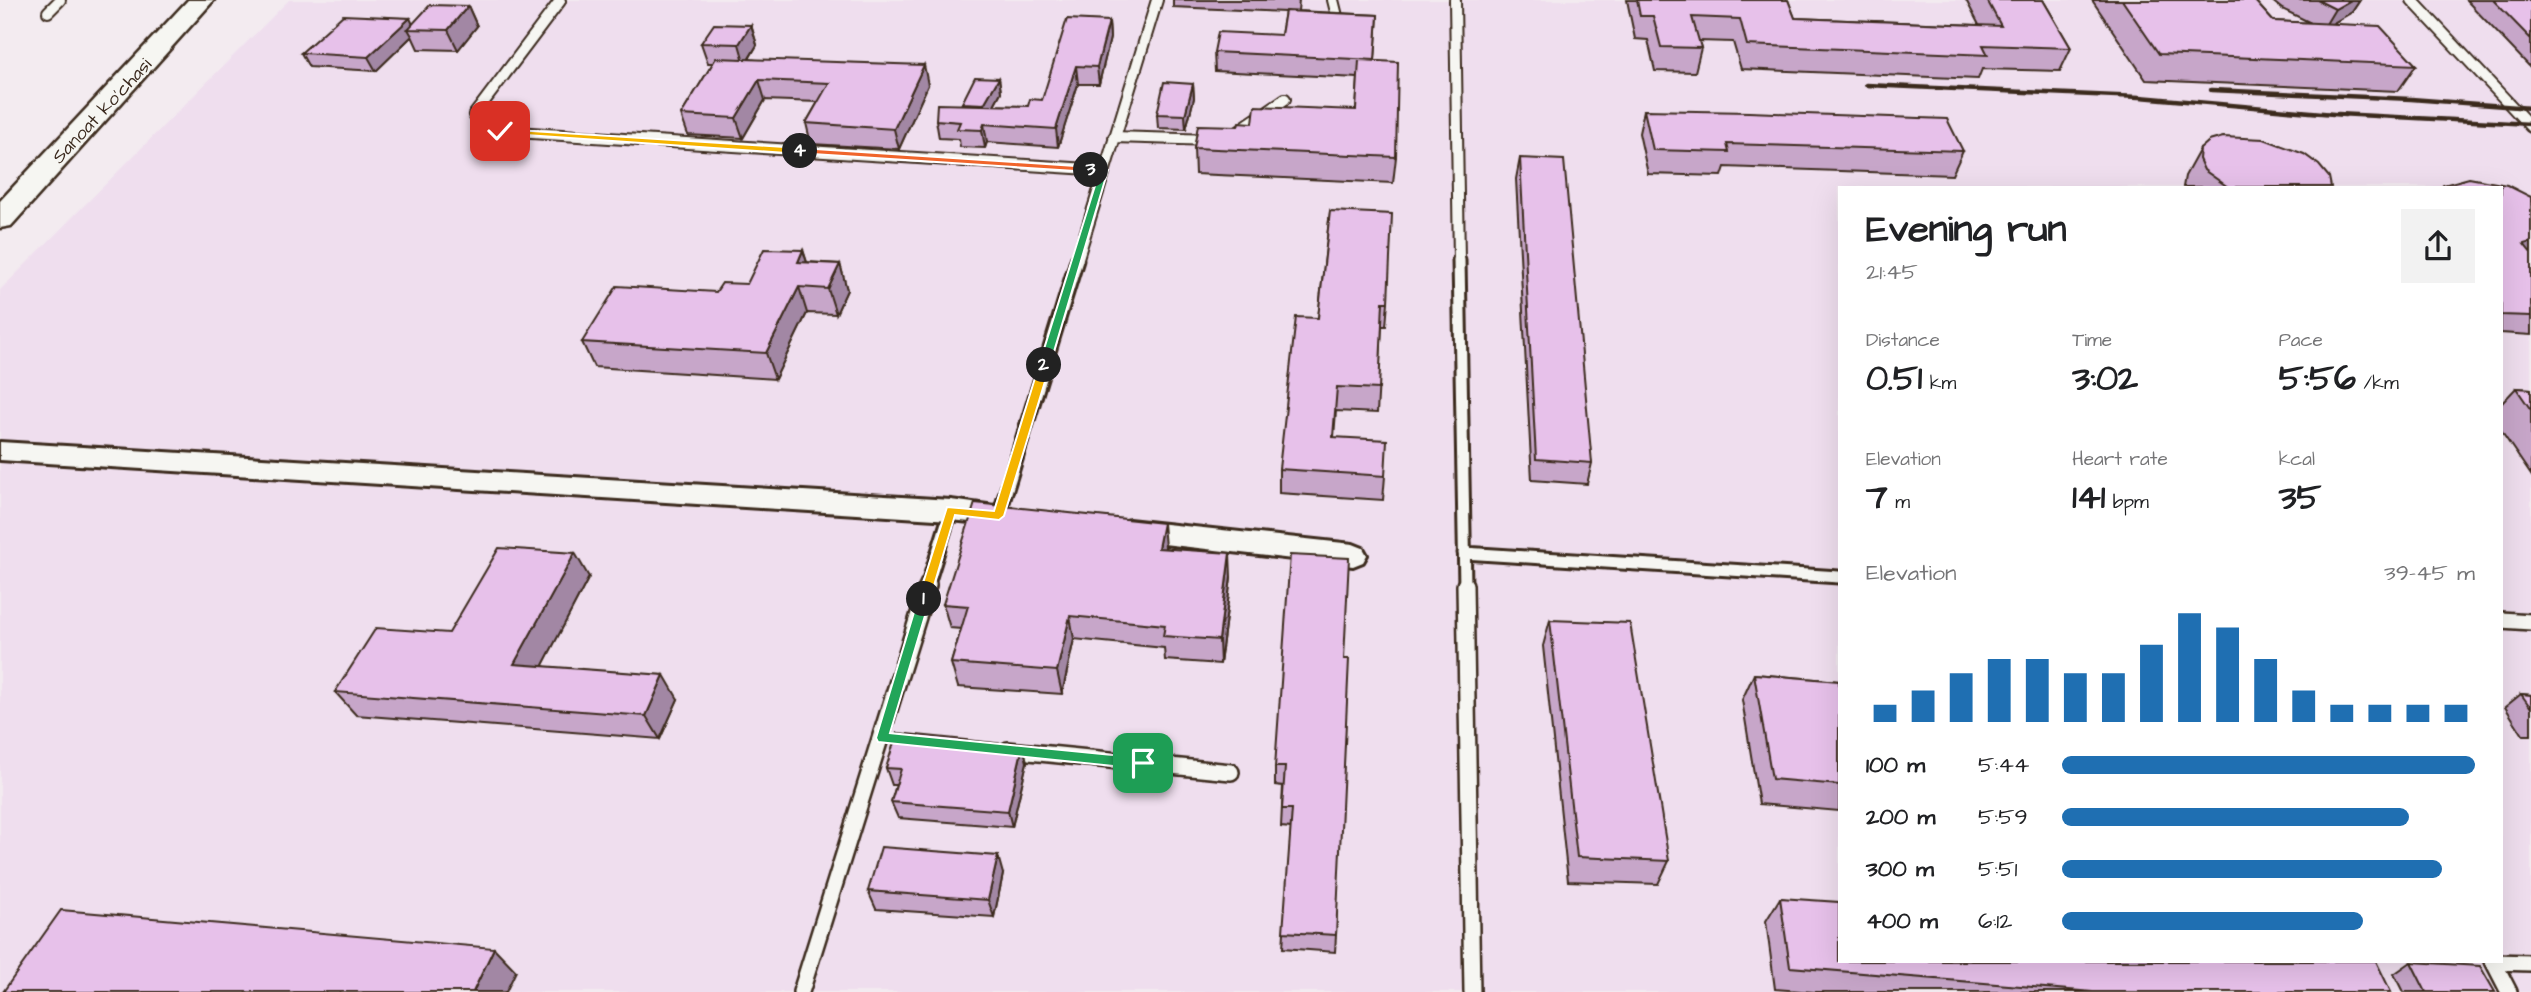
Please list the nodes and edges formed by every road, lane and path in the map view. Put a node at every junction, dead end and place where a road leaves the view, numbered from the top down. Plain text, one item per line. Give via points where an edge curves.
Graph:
1 (60, 0) edge
2 (202, 0) edge
3 (1157, 0) edge
4 (1333, 0) edge
5 (1455, 0) edge
6 (2412, 0) edge
7 (560, 1) edge
8 (48, 12) dead end
9 (1339, 24) edge
10 (1285, 99) dead end
11 (2531, 127) edge
12 (1114, 137) junction
13 (1104, 170) junction
14 (0, 219) edge
15 (0, 451) edge
16 (951, 510) junction
17 (999, 516) junction
18 (1026, 519) edge
19 (1108, 528) edge
20 (1464, 553) junction
21 (1353, 555) dead end
22 (1838, 577) edge
23 (2503, 620) edge
24 (2531, 622) edge
25 (994, 749) edge
26 (1231, 772) dead end
27 (2503, 962) edge
28 (2494, 963) edge
29 (2531, 963) edge
30 (802, 992) edge
31 (1472, 992) edge
32 (2509, 992) edge

1 - 8 lane
2 - 14 street, Sanoat ko'chasi
3 - 12 lane
4 - 9 lane
5 - 20 lane
6 - 11 lane
7 - 13 lane via 474,115 480,124 500,131
10 - 12 lane via 1226,137
12 - 13 lane
13 - 17 lane
15 - 16 street
16 - 17 street
16 - 30 lane via 889,739
17 - 18 street
19 - 21 street
20 - 22 lane
20 - 31 lane
23 - 24 lane
25 - 26 lane
27 - 29 lane
28 - 32 lane

